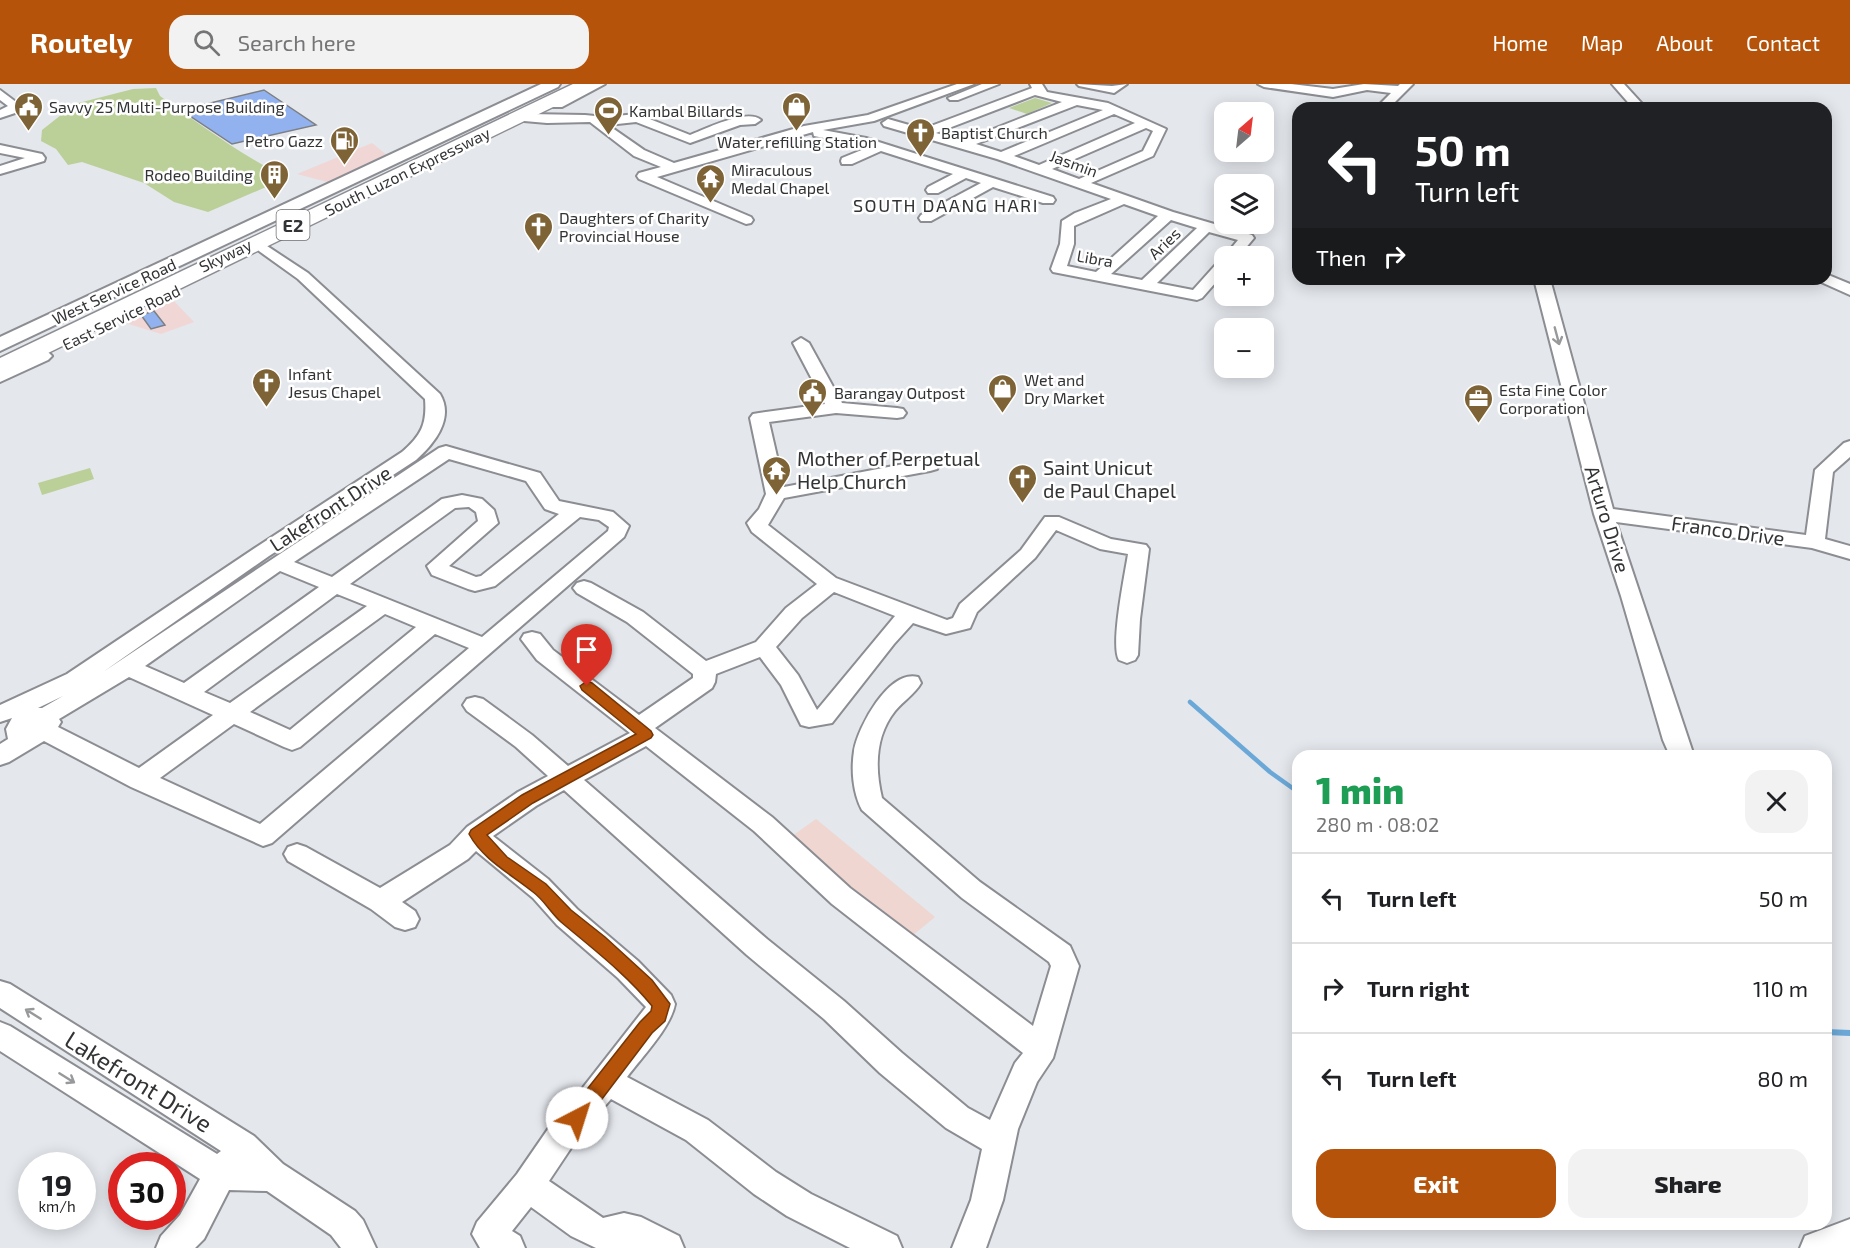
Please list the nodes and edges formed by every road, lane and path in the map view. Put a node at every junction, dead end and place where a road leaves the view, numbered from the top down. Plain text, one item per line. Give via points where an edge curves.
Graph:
1 (553, 84) edge
2 (564, 84) edge
3 (570, 84) edge
4 (581, 84) edge
5 (586, 84) edge
6 (598, 84) edge
7 (968, 84) edge
8 (993, 84) edge
9 (1083, 84) edge
10 (1121, 84) edge
11 (1264, 84) edge
12 (1618, 84) edge
13 (1037, 87) edge
14 (1403, 87) edge
15 (3, 91) edge
16 (1076, 101) junction
17 (1388, 102) edge
18 (1634, 102) edge
19 (1114, 110) junction
20 (0, 114) edge
21 (528, 118) junction
22 (755, 120) dead end
23 (604, 121) junction
24 (1146, 123) junction
25 (808, 129) junction
26 (924, 133) junction
27 (963, 145) junction
28 (880, 147) junction
29 (0, 149) edge
30 (1002, 156) junction
31 (847, 160) dead end
32 (674, 168) junction
33 (1041, 169) junction
34 (0, 170) edge
35 (964, 174) junction
36 (992, 183) junction
37 (1080, 183) junction
38 (933, 190) dead end
39 (1124, 199) junction
40 (1048, 201) dead end
41 (1168, 215) junction
42 (926, 218) dead end
43 (746, 220) dead end
44 (1206, 228) junction
45 (1240, 246) edge
46 (264, 248) junction
47 (1214, 275) edge
48 (1100, 276) junction
49 (1832, 282) edge
50 (1146, 285) junction
51 (1544, 285) edge
52 (1850, 290) edge
53 (801, 343) dead end
54 (0, 345) edge
55 (0, 354) edge
56 (0, 366) edge
57 (0, 376) edge
58 (836, 408) junction
59 (897, 413) dead end
60 (1850, 447) edge
61 (930, 465) dead end
62 (776, 494) junction
63 (576, 510) junction
64 (1604, 514) junction
65 (1815, 542) junction
66 (1850, 553) edge
67 (278, 562) junction
68 (831, 584) junction
69 (334, 585) junction
70 (584, 588) dead end
71 (383, 605) junction
72 (909, 614) junction
73 (432, 625) junction
74 (532, 639) dead end
75 (484, 646) junction
76 (764, 647) junction
77 (1126, 655) dead end
78 (128, 667) junction
79 (704, 670) junction
80 (910, 683) dead end
81 (186, 693) junction
82 (475, 705) dead end
83 (230, 715) junction
84 (22, 728) edge
85 (642, 731) junction
86 (1679, 750) edge
87 (0, 756) edge
88 (566, 779) junction
89 (140, 780) junction
90 (476, 834) junction
91 (297, 854) dead end
92 (381, 901) junction
93 (405, 919) dead end
94 (0, 993) edge
95 (0, 1035) edge
96 (1040, 1048) junction
97 (606, 1080) junction
98 (999, 1142) junction
99 (243, 1147) junction
100 (220, 1174) junction
101 (272, 1176) junction
102 (528, 1185) junction
103 (1850, 1236) edge
104 (185, 1241) edge
105 (359, 1248) edge
106 (508, 1248) edge
107 (667, 1248) edge
108 (885, 1248) edge
109 (969, 1248) edge
110 (1817, 1248) edge

1 - 54 main road, West Service Road
2 - 55 highway, South Luzon Expressway / E2
3 - 55 highway, Skyway / E2
4 - 56 highway, Skyway / E2
5 - 56 highway, South Luzon Expressway / E2
6 - 21 main road, East Service Road
7 - 25 street via 870,118
8 - 26 street, Jasmin via 888,123
9 - 10 street via 1114,90
11 - 14 street via 1333,93 1367,87
12 - 18 street
13 - 16 street via 1044,95
13 - 26 street
14 - 17 street
15 - 20 street via 14,105
16 - 19 street
16 - 27 street
19 - 24 street
19 - 30 street
21 - 23 street via 548,121 585,117
21 - 46 main road, East Service Road
22 - 23 street via 738,121 690,139 637,118
23 - 32 street via 596,122 639,153
24 - 33 street
24 - 37 street via 1160,129 1148,153
25 - 28 street
25 - 32 street
26 - 27 street, Jasmin
27 - 30 street, Jasmin
28 - 31 street
28 - 35 street
29 - 34 street via 39,158
30 - 33 street, Jasmin
32 - 43 street via 644,176
33 - 37 street, Jasmin
35 - 36 street
35 - 38 street
36 - 40 street
36 - 42 street
37 - 39 street, Jasmin
39 - 41 street, Jasmin
39 - 48 street, Libra via 1067,224 1067,244 1058,268
41 - 44 street, Jasmin
41 - 48 street
44 - 45 street, Jasmin via 1247,238
44 - 50 street, Aries
46 - 57 main road, East Service Road
46 - 84 street, Lakefront Drive via 303,276 434,398 435,427 428,440 409,456 75,680 30,702
47 - 50 street, Libra via 1197,295
48 - 50 street, Libra
49 - 52 street
51 -> 64 street, Arturo Drive
53 - 58 street
58 - 59 street
58 - 62 street via 759,418
60 - 65 street via 1824,470
61 - 62 street
62 - 68 street via 757,523 759,528
63 - 67 street via 549,503 539,481 533,477 446,452
63 - 69 street via 488,581 476,584 437,566 488,523 488,516 476,502 449,503
63 - 75 street via 615,521 619,526 617,533
64 - 65 street, Franco Drive
64 - 86 street, Arturo Drive
65 - 66 street, Franco Drive
67 - 69 street
67 - 78 street
68 - 72 street
68 - 76 street via 794,613
69 - 71 street
69 - 81 street
70 - 79 street via 635,617
71 - 73 street
71 - 83 street
72 - 76 street via 890,632 843,696 824,717 816,720 809,718 789,675
72 - 77 street via 946,627 962,623 968,609 1028,554 1052,521 1107,545 1139,549
73 - 75 street
73 - 83 street via 292,741
74 - 85 street via 545,655
75 - 89 street via 263,836
76 - 79 street
78 - 81 street
78 - 84 street
79 - 85 street via 704,682
80 - 96 street via 892,700 869,733 866,787 871,802 971,890 1060,954 1065,966
81 - 83 street
82 - 88 street
83 - 89 street
84 - 87 street
84 - 89 street
85 - 88 street
85 - 96 street via 763,824 841,896
88 - 90 street via 527,799
88 - 98 street via 891,1063 957,1118
90 - 92 street via 459,852
90 - 97 street via 502,861 541,888 662,1004 659,1015
91 - 92 street
92 - 93 street
99 -> 94 street, Lakefront Drive
95 -> 100 street, Lakefront Drive
96 - 98 street
97 - 102 street via 568,1126
97 - 108 street via 697,1130 799,1205
98 - 109 street via 987,1200
99 - 100 street
99 - 101 street, Lakefront Drive
100 - 101 street
100 - 104 street
101 - 105 street, Lakefront Drive via 343,1223
102 - 106 street via 489,1234
102 - 107 street via 602,1234 633,1231
103 - 110 street

